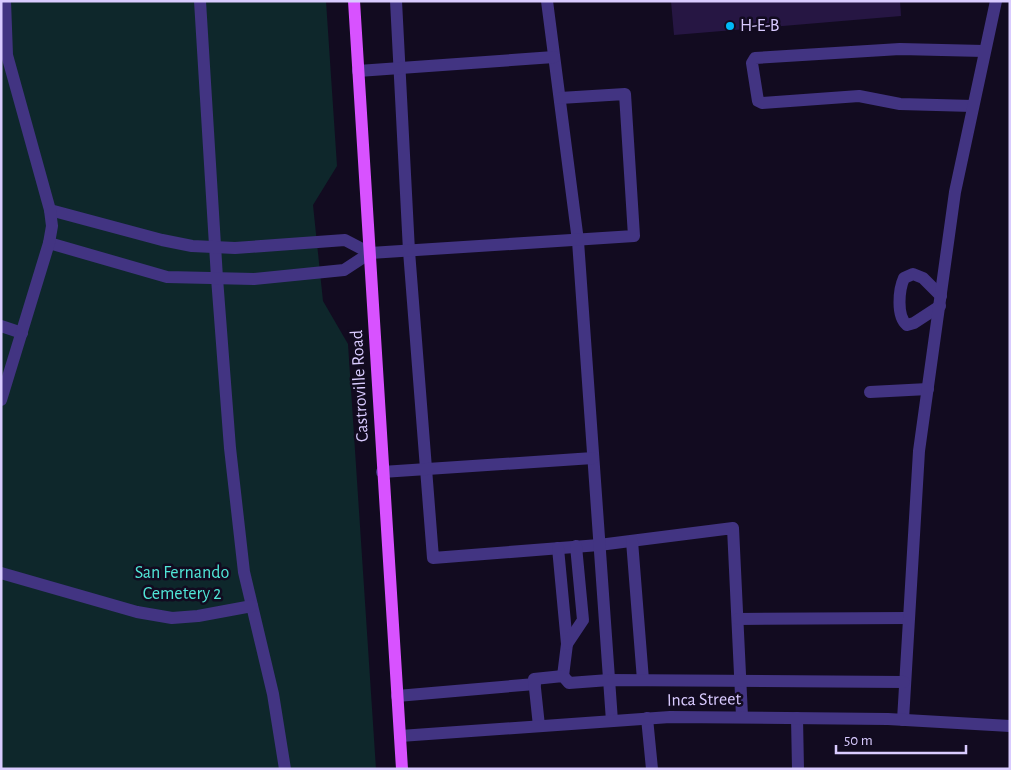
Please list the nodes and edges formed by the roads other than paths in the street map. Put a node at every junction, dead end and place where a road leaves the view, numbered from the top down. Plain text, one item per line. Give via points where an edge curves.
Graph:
1 (5, 1) edge
2 (200, 1) edge
3 (354, 1) edge
4 (396, 1) edge
5 (547, 1) edge
6 (996, 1) edge
7 (984, 51) junction
8 (4, 54) edge
9 (554, 56) junction
10 (399, 69) junction
11 (358, 72) junction
12 (560, 98) junction
13 (973, 106) junction
14 (50, 210) junction
15 (578, 241) junction
16 (49, 243) junction
17 (215, 247) junction
18 (409, 251) junction
19 (370, 254) junction
20 (217, 278) junction
21 (1, 326) edge
22 (22, 332) junction
23 (928, 389) junction
24 (870, 392) dead end
25 (1, 400) edge
26 (593, 458) junction
27 (424, 470) junction
28 (382, 472) junction
29 (632, 540) junction
30 (600, 544) junction
31 (576, 546) junction
32 (558, 548) junction
33 (1, 573) edge
34 (252, 606) junction
35 (908, 618) junction
36 (738, 619) junction
37 (567, 644) junction
38 (563, 676) junction
39 (609, 680) junction
40 (643, 680) junction
41 (742, 680) junction
42 (904, 682) junction
43 (535, 684) junction
44 (397, 696) junction
45 (742, 716) junction
46 (647, 718) junction
47 (797, 718) junction
48 (903, 720) junction
49 (612, 721) junction
50 (539, 726) junction
51 (1010, 726) edge
52 (400, 736) junction
53 (284, 769) edge
54 (402, 769) edge
55 (652, 769) edge
56 (798, 769) edge

1 - 8 street
2 - 17 street
3 - 11 main road, Castroville Road
4 - 10 street
5 - 9 street
6 - 7 street
7 - 13 street
7 - 13 street via 900,49 755,58 752,63 758,100 767,104 859,96 900,104
8 - 14 street
9 - 10 street
9 - 12 street
10 - 11 street
10 - 18 street
11 - 19 main road, Castroville Road
12 - 15 street
12 - 15 street via 625,94 634,236
13 - 23 street via 955,192
14 - 16 street
14 - 17 street via 162,240
15 - 18 street
15 - 26 street
16 - 20 street via 166,277
16 - 22 street
17 - 19 street via 344,240
17 - 20 street
18 - 19 street
18 - 27 street
19 - 20 street via 344,270 254,279
19 - 28 main road, Castroville Road
20 - 34 street via 232,467 244,572
21 - 22 street
22 - 25 street
23 - 24 street
23 - 35 street via 919,451
26 - 27 street
26 - 30 street
27 - 28 street
27 - 32 street via 433,558
28 - 44 main road, Castroville Road
29 - 30 street
29 - 36 street via 733,528
29 - 40 street
30 - 31 street
30 - 39 street
31 - 32 street
31 - 37 street via 583,620
32 - 37 street
33 - 34 street via 137,612 172,618
34 - 53 street via 273,694
35 - 36 street
35 - 42 street
36 - 41 street
37 - 38 street
38 - 39 street via 569,684
38 - 43 street via 534,678
39 - 40 street
39 - 49 street
40 - 41 street
41 - 42 street
41 - 45 street
42 - 48 street
43 - 44 street
43 - 50 street
44 - 52 main road, Castroville Road
45 - 46 street, Inca Street
45 - 47 street, Inca Street
46 - 49 street, Inca Street
46 - 55 street
47 - 48 street, Inca Street
47 - 56 street
48 - 51 street, Inca Street
49 - 50 street, Inca Street
50 - 52 street, Inca Street
52 - 54 main road, Castroville Road

